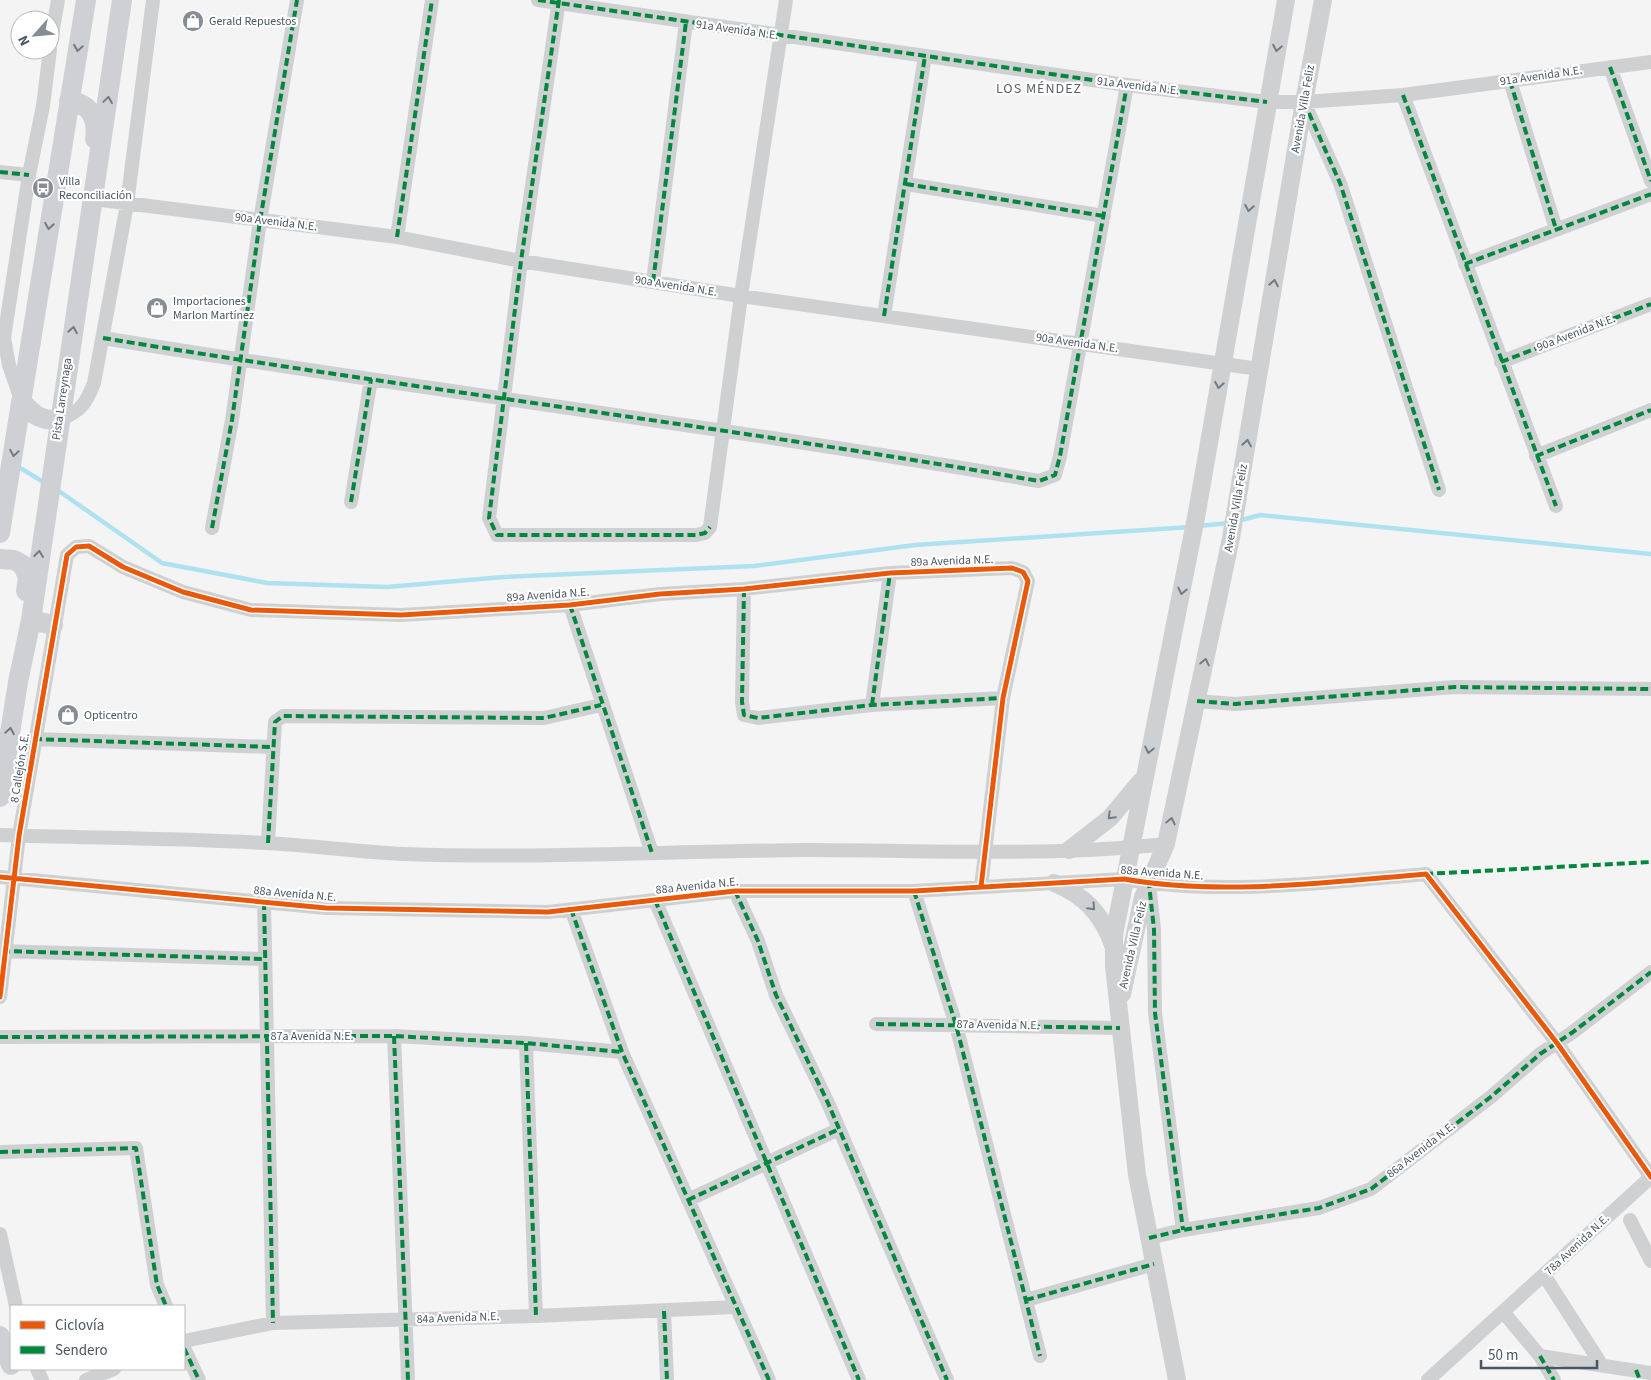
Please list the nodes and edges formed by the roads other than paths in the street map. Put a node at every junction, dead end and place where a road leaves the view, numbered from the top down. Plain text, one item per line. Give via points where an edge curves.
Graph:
1 (86, 0) edge
2 (122, 0) edge
3 (153, 0) edge
4 (298, 0) edge
5 (432, 0) edge
6 (538, 0) edge
7 (786, 0) edge
8 (1286, 0) edge
9 (1323, 0) edge
10 (559, 2) edge
11 (686, 22) junction
12 (780, 36) junction
13 (925, 56) junction
14 (49, 60) edge
15 (1651, 62) edge
16 (1610, 67) junction
17 (1510, 80) junction
18 (1127, 85) junction
19 (1403, 95) junction
20 (69, 101) junction
21 (1267, 102) junction
22 (1304, 102) junction
23 (0, 172) edge
24 (29, 176) junction
25 (1651, 181) edge
26 (906, 184) junction
27 (1651, 194) edge
28 (93, 199) junction
29 (127, 204) junction
30 (1104, 216) junction
31 (260, 220) junction
32 (1556, 229) junction
33 (397, 237) junction
34 (84, 252) junction
35 (521, 260) junction
36 (1465, 264) junction
37 (653, 282) junction
38 (741, 296) junction
39 (1651, 304) edge
40 (884, 316) junction
41 (103, 338) junction
42 (1081, 344) junction
43 (240, 361) junction
44 (1501, 362) junction
45 (1223, 363) junction
46 (1259, 369) junction
47 (371, 379) junction
48 (503, 398) junction
49 (1651, 410) edge
50 (21, 412) junction
51 (59, 420) junction
52 (724, 430) junction
53 (1536, 456) junction
54 (1439, 490) dead end
55 (351, 502) dead end
56 (1556, 506) dead end
57 (212, 528) dead end
58 (0, 533) edge
59 (76, 547) joint
60 (0, 559) edge
61 (890, 573) junction
62 (744, 589) junction
63 (570, 604) junction
64 (31, 620) junction
65 (54, 625) junction
66 (18, 682) junction
67 (1651, 689) edge
68 (1003, 698) junction
69 (1196, 701) junction
70 (601, 705) junction
71 (872, 705) junction
72 (34, 739) junction
73 (273, 747) junction
74 (1143, 779) junction
75 (0, 797) edge
76 (0, 835) edge
77 (19, 836) junction
78 (268, 843) junction
79 (1166, 844) junction
80 (1130, 848) junction
81 (1069, 850) junction
82 (652, 853) junction
83 (986, 853) junction
84 (7, 878) edge
85 (1124, 879) junction
86 (1054, 883) junction
87 (1149, 884) junction
88 (981, 887) junction
89 (735, 891) junction
90 (914, 891) junction
91 (655, 900) junction
92 (264, 902) junction
93 (572, 909) junction
94 (1113, 946) junction
95 (2, 952) edge
96 (264, 959) junction
97 (1651, 972) edge
98 (0, 997) edge
99 (1119, 1010) junction
100 (876, 1024) dead end
101 (956, 1025) junction
102 (1120, 1028) junction
103 (0, 1036) edge
104 (265, 1036) junction
105 (394, 1036) junction
106 (526, 1043) junction
107 (1557, 1043) junction
108 (622, 1052) junction
109 (839, 1128) junction
110 (0, 1152) edge
111 (766, 1162) junction
112 (1651, 1177) edge
113 (688, 1200) junction
114 (1630, 1220) dead end
115 (1183, 1230) junction
116 (0, 1234) edge
117 (1149, 1238) junction
118 (1651, 1261) edge
119 (1154, 1264) junction
120 (1544, 1275) junction
121 (1026, 1300) junction
122 (16, 1305) edge
123 (166, 1305) edge
124 (735, 1307) junction
125 (664, 1311) junction
126 (1504, 1313) junction
127 (536, 1316) junction
128 (406, 1320) junction
129 (273, 1323) junction
130 (0, 1336) edge
131 (185, 1341) edge
132 (185, 1350) edge
133 (1040, 1356) dead end
134 (1540, 1356) junction
135 (10, 1362) edge
136 (1601, 1364) junction
137 (111, 1370) edge
138 (1651, 1373) edge
139 (1638, 1375) edge
140 (86, 1380) edge
141 (199, 1380) edge
142 (408, 1380) edge
143 (667, 1380) edge
144 (769, 1380) edge
145 (859, 1380) edge
146 (947, 1380) edge
147 (1177, 1380) edge
148 (1428, 1380) edge
149 (1554, 1380) edge

1 -> 20 main road
28 -> 2 main road, Pista Larreynaga
3 - 29 street
4 - 31 street
5 - 33 street
6 - 10 street, 91a Avenida N.E.
7 - 12 street
8 -> 21 street, Avenida Villa Feliz
9 - 22 street, Avenida Villa Feliz
10 - 11 street, 91a Avenida N.E.
10 - 35 street
11 - 12 street, 91a Avenida N.E.
11 - 37 street
12 - 13 street, 91a Avenida N.E.
12 - 38 street
13 - 18 street, 91a Avenida N.E.
13 - 26 street
14 - 24 street
15 - 16 street, 91a Avenida N.E.
16 - 17 street, 91a Avenida N.E.
16 - 25 street
17 - 19 street, 91a Avenida N.E.
17 - 32 street
18 - 21 street, 91a Avenida N.E.
18 - 30 street
19 - 22 street, 91a Avenida N.E.
19 - 36 street
20 - 34 main road via 81,103 93,115 96,130 83,229
20 -> 50 main road
21 - 22 street, 91a Avenida N.E.
21 -> 45 street, Avenida Villa Feliz
46 -> 22 street, Avenida Villa Feliz
22 - 54 street via 1340,183
23 - 24 street
24 - 50 street via 4,338
26 - 30 street
26 - 40 street
27 - 32 street
28 - 29 street, 90a Avenida N.E.
28 - 34 main road, Pista Larreynaga
29 - 31 street, 90a Avenida N.E.
29 - 41 street
30 - 42 street
31 - 33 street, 90a Avenida N.E.
31 - 43 street
32 - 36 street
33 - 35 street, 90a Avenida N.E.
51 -> 34 main road, Pista Larreynaga
35 - 37 street, 90a Avenida N.E.
35 - 48 street
36 - 44 street
37 - 38 street, 90a Avenida N.E.
38 - 40 street, 90a Avenida N.E.
38 - 52 street
39 - 44 street, 90a Avenida N.E.
40 - 42 street, 90a Avenida N.E.
41 - 43 street
41 - 51 street via 87,401 74,414
42 - 45 street, 90a Avenida N.E.
42 - 52 street via 1055,475 1047,480
43 - 47 street
43 - 57 street
44 - 53 street
45 - 46 street, 90a Avenida N.E.
45 -> 74 street, Avenida Villa Feliz via 1197,512
69 -> 46 street, Avenida Villa Feliz via 1231,538
47 - 48 street
47 - 55 street
48 - 52 street
48 - 52 street via 489,518 497,536 696,536 705,533 710,527
49 - 53 street
50 - 51 main road
50 -> 58 main road
64 -> 51 main road, Pista Larreynaga
53 - 56 street
59 - 63 street, 89a Avenida N.E. via 89,546 123,567 184,592 251,610 402,615
59 - 65 street, 8 Callejón S.E. via 67,555
60 - 66 main road via 14,560 23,565 28,578 15,667
61 - 62 street, 89a Avenida N.E.
61 - 68 street, 89a Avenida N.E. via 1012,568 1023,572 1028,581
61 - 71 street
62 - 63 street, 89a Avenida N.E.
62 - 71 street via 744,715 758,718
63 - 70 street
64 - 65 main road
64 - 66 main road, Pista Larreynaga
65 - 72 street, 8 Callejón S.E.
75 -> 66 main road, Pista Larreynaga
67 - 69 street via 1455,688 1234,704
68 - 71 street
68 - 83 street
79 -> 69 street, Avenida Villa Feliz
70 - 73 street via 544,718 283,716 275,722
70 - 82 street
72 - 73 street
72 - 77 street, 8 Callejón S.E.
73 - 78 street
74 - 80 street, Avenida Villa Feliz
74 -> 81 street via 1110,818
76 - 77 street, 88a Avenida N.E.
77 - 78 street, 88a Avenida N.E.
77 - 84 street, 8 Callejón S.E.
78 - 82 street, 88a Avenida N.E. via 402,854 590,857
79 - 80 street, 88a Avenida N.E.
79 - 87 street, Avenida Villa Feliz
80 - 81 street, 88a Avenida N.E.
80 - 85 street, Avenida Villa Feliz
81 - 83 street, 88a Avenida N.E.
82 - 83 street, 88a Avenida N.E. via 811,850
83 - 88 street
84 - 92 street, 88a Avenida N.E.
84 - 95 street, 8 Callejón S.E.
85 - 86 street, 88a Avenida N.E.
85 - 87 street, 88a Avenida N.E.
85 - 94 street, Avenida Villa Feliz
86 - 88 street, 88a Avenida N.E.
86 -> 94 street via 1086,900 1107,929
87 - 99 street, Avenida Villa Feliz via 1143,897
87 - 107 street, 88a Avenida N.E. via 1230,886 1426,874
87 - 115 street via 1154,929 1155,1013
88 - 90 street, 88a Avenida N.E.
89 - 90 street, 88a Avenida N.E.
89 - 91 street, 88a Avenida N.E.
89 - 109 street via 758,942 776,995
90 - 101 street
91 - 93 street, 88a Avenida N.E.
91 - 111 street
92 - 93 street, 88a Avenida N.E. via 326,908 548,912
92 - 96 street
93 - 108 street
94 - 99 street, Avenida Villa Feliz
95 - 96 street
95 - 98 street, 8 Callejón S.E.
96 - 104 street
97 - 107 street, 86a Avenida N.E.
99 - 102 street, Avenida Villa Feliz
100 - 101 street, 87a Avenida N.E.
101 - 102 street, 87a Avenida N.E.
101 - 121 street
102 - 117 street, Avenida Villa Feliz via 1137,1175
103 - 104 street, 87a Avenida N.E.
104 - 105 street, 87a Avenida N.E.
104 - 129 street
105 - 106 street, 87a Avenida N.E.
105 - 128 street
106 - 108 street, 87a Avenida N.E.
106 - 127 street
107 - 112 street
107 - 115 street, 86a Avenida N.E. via 1371,1189 1319,1208
108 - 113 street
109 - 111 street
109 - 146 street
110 - 123 street via 136,1148 157,1285
111 - 113 street
111 - 145 street
112 - 120 street, 78a Avenida N.E.
113 - 124 street
114 - 118 street
115 - 117 street, 86a Avenida N.E.
116 - 122 street
117 - 119 street, Avenida Villa Feliz
119 - 121 street
119 - 147 street, Avenida Villa Feliz
120 - 126 street, 78a Avenida N.E.
120 - 136 street
121 - 133 street
124 - 125 street, 84a Avenida N.E.
124 - 144 street
125 - 127 street, 84a Avenida N.E.
125 - 143 street
126 - 134 street
126 - 148 street, 78a Avenida N.E.
127 - 128 street, 84a Avenida N.E.
128 - 129 street, 84a Avenida N.E.
128 - 142 street
129 - 131 street, 84a Avenida N.E.
130 - 135 main road
132 - 141 street
134 - 136 street
134 - 149 street
136 - 139 street
137 - 140 street
138 - 139 street

